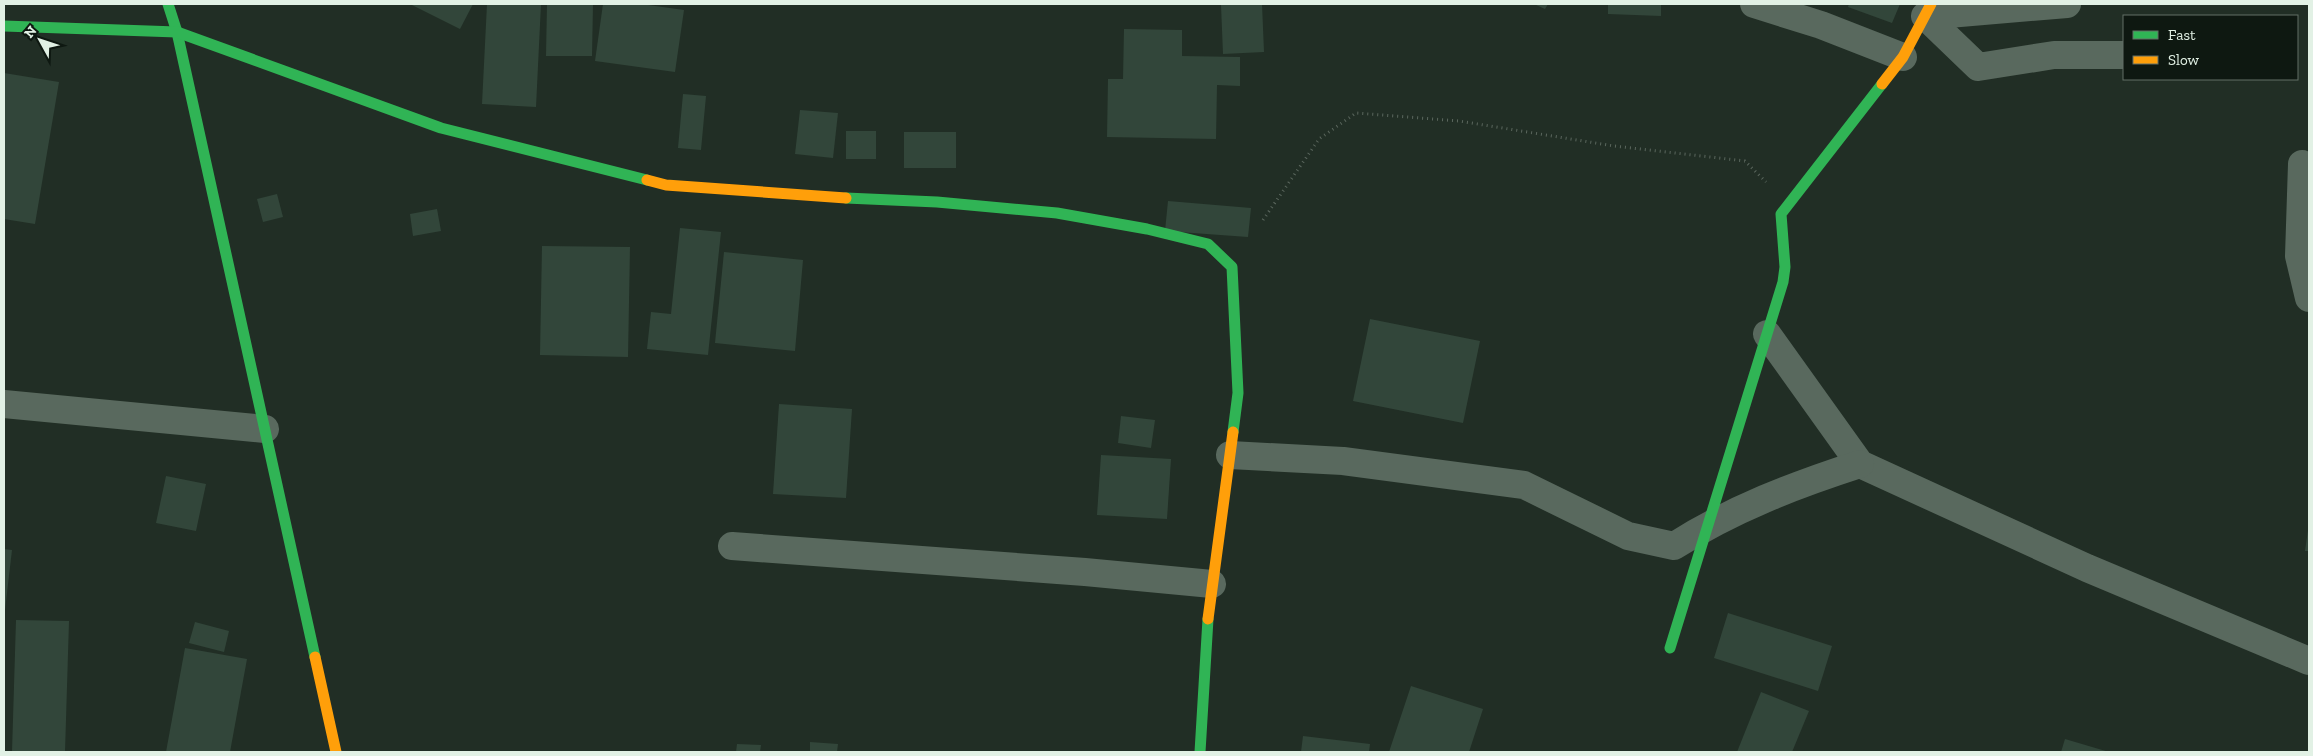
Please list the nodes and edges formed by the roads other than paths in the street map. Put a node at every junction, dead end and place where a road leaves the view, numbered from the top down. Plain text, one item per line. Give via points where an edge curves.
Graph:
1 (168, 4) edge
2 (1754, 4) edge
3 (2067, 4) edge
4 (1928, 10) edge
5 (4, 26) edge
6 (176, 32) junction
7 (2123, 55) edge
8 (1902, 57) junction
9 (2302, 164) dead end
10 (2309, 298) edge
11 (1767, 334) junction
12 (4, 404) edge
13 (265, 429) junction
14 (1230, 455) junction
15 (1860, 464) junction
16 (1708, 524) junction
17 (732, 546) dead end
18 (1212, 584) junction
19 (1670, 648) dead end
20 (2309, 661) edge
21 (336, 752) edge
22 (1200, 752) edge

1 - 6 street
2 - 8 street via 1821,25
3 - 4 street
4 - 7 street via 1978,67 2054,55
4 - 8 street
5 - 6 street
6 - 13 street
6 - 14 street via 441,128 666,185 1057,213 1208,244 1232,267 1238,393
8 - 11 street via 1781,214 1785,267
9 - 10 street via 2299,256
11 - 15 street
11 - 16 street
12 - 13 street
13 - 21 street
14 - 16 street via 1343,461 1524,485 1628,536 1674,546
14 - 18 street
15 - 16 street via 1796,485
15 - 20 street via 2087,568
16 - 19 street
17 - 18 street
18 - 22 street

